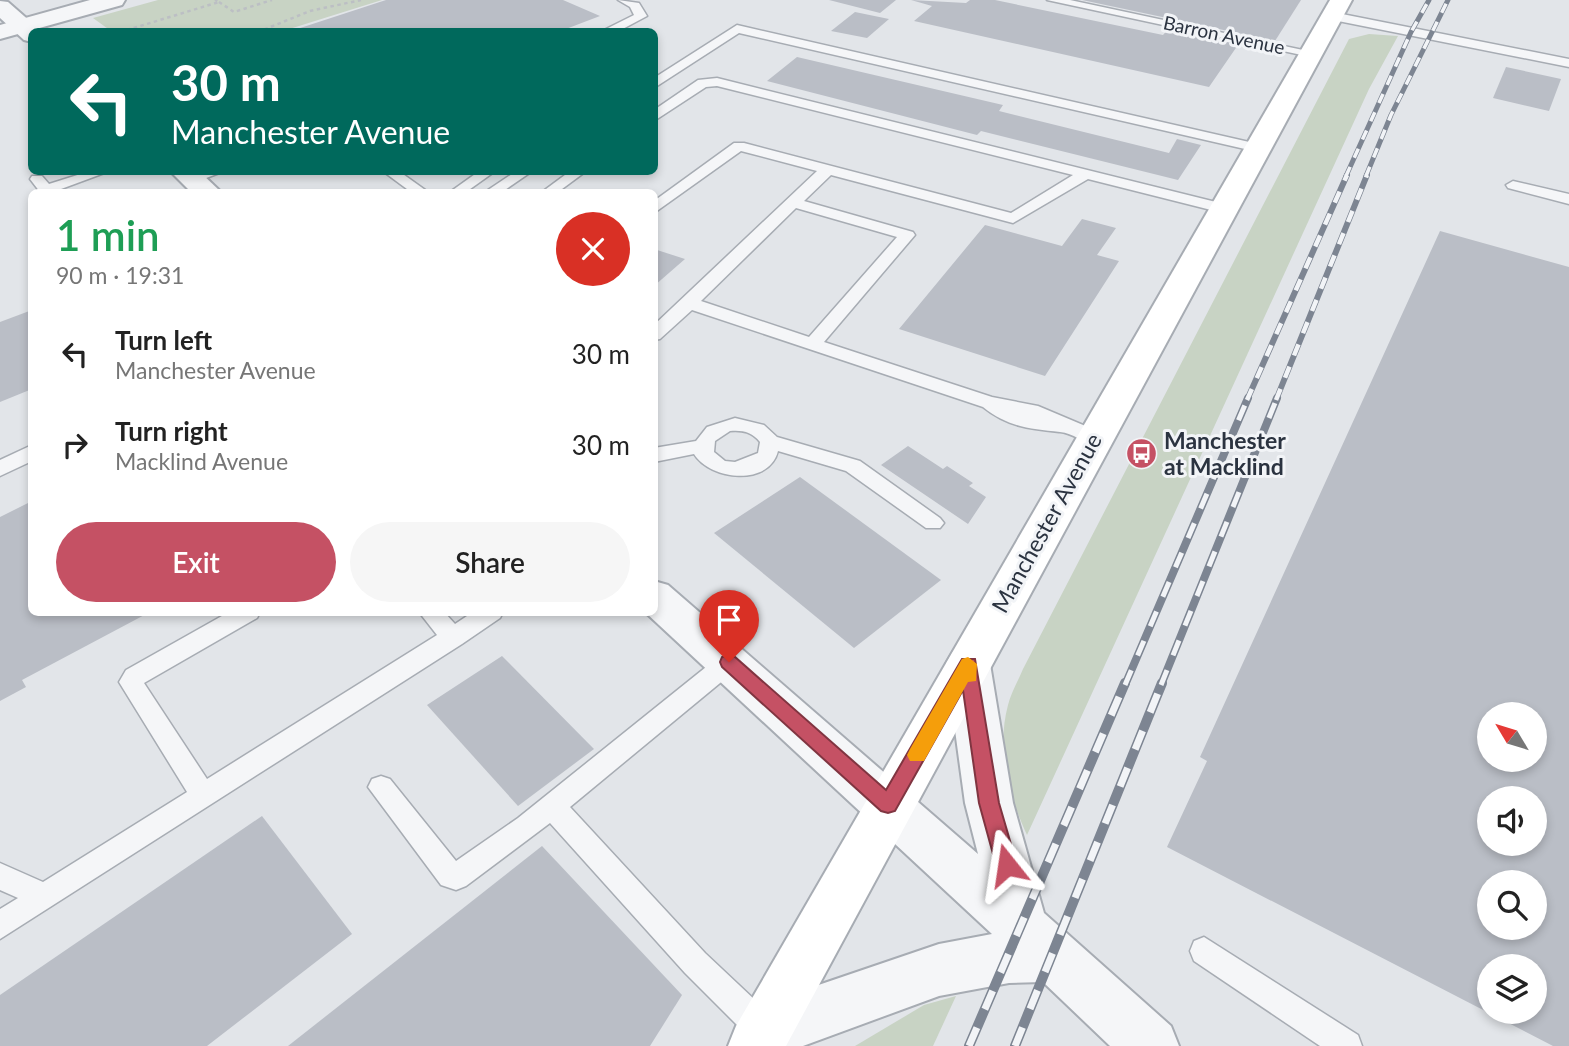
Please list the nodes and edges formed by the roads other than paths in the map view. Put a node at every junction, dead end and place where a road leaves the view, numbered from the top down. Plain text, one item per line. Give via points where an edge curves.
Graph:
1 (114, 0) edge
2 (624, 0) edge
3 (1054, 0) edge
4 (0, 7) edge
5 (1336, 8) edge
6 (615, 28) edge
7 (18, 31) edge
8 (1311, 53) junction
9 (1569, 63) edge
10 (658, 81) edge
11 (658, 114) edge
12 (1258, 148) junction
13 (828, 169) junction
14 (1087, 173) junction
15 (91, 175) edge
16 (395, 175) edge
17 (482, 175) edge
18 (519, 175) edge
19 (574, 175) edge
20 (37, 179) dead end
21 (1513, 185) dead end
22 (45, 189) edge
23 (49, 189) edge
24 (416, 189) edge
25 (462, 189) edge
26 (497, 189) edge
27 (553, 189) edge
28 (1569, 199) edge
29 (794, 203) junction
30 (658, 206) edge
31 (1223, 208) junction
32 (689, 303) junction
33 (658, 331) edge
34 (812, 344) junction
35 (1095, 438) junction
36 (770, 442) junction
37 (703, 446) junction
38 (28, 454) edge
39 (658, 454) edge
40 (0, 469) edge
41 (933, 523) dead end
42 (658, 600) edge
43 (242, 616) edge
44 (434, 616) edge
45 (486, 616) edge
46 (454, 638) junction
47 (729, 662) junction
48 (968, 664) junction
49 (381, 787) dead end
50 (204, 796) junction
51 (888, 804) junction
52 (552, 806) junction
53 (0, 876) edge
54 (45, 897) junction
55 (0, 926) edge
56 (1037, 942) junction
57 (1204, 951) dead end
58 (760, 1038) edge
59 (1151, 1046) edge
60 (1347, 1046) edge

1 - 7 street
2 - 6 lane via 635,5 641,16
3 - 8 lane, Barron Avenue
4 - 7 street
5 - 8 main road, Manchester Avenue
5 - 9 lane
8 - 12 main road, Manchester Avenue
10 - 12 lane via 737,29
11 - 14 lane via 703,83 717,82
12 - 31 main road, Manchester Avenue
13 - 14 lane via 1013,218
13 - 29 lane
13 - 30 lane via 740,146
14 - 31 lane
15 - 23 lane
16 - 24 lane
17 - 25 lane
18 - 26 lane
19 - 27 lane
20 - 22 lane
21 - 28 lane
29 - 32 lane
29 - 34 lane via 907,235
31 - 35 main road, Manchester Avenue
32 - 33 lane
32 - 34 lane
34 - 35 lane via 990,403 1015,404 1044,413 1059,426
35 - 48 main road, Manchester Avenue
36 - 37 lane via 750,425 729,425 711,433
36 - 37 lane via 767,456 740,469 710,461
36 - 41 lane via 853,466
37 - 39 lane
38 - 40 lane
42 - 47 street
43 - 50 lane via 131,682
44 - 46 lane
45 - 46 lane
46 - 50 lane
47 - 51 street
47 - 52 lane
48 - 51 main road, Manchester Avenue
48 - 56 street via 989,803
49 - 52 lane via 450,876 461,874
50 - 54 lane
51 - 56 street
51 - 58 main road, Manchester Avenue
52 - 58 lane
53 - 54 lane
54 - 55 lane
56 - 58 street via 1009,957 939,970
56 - 59 street
57 - 60 lane

